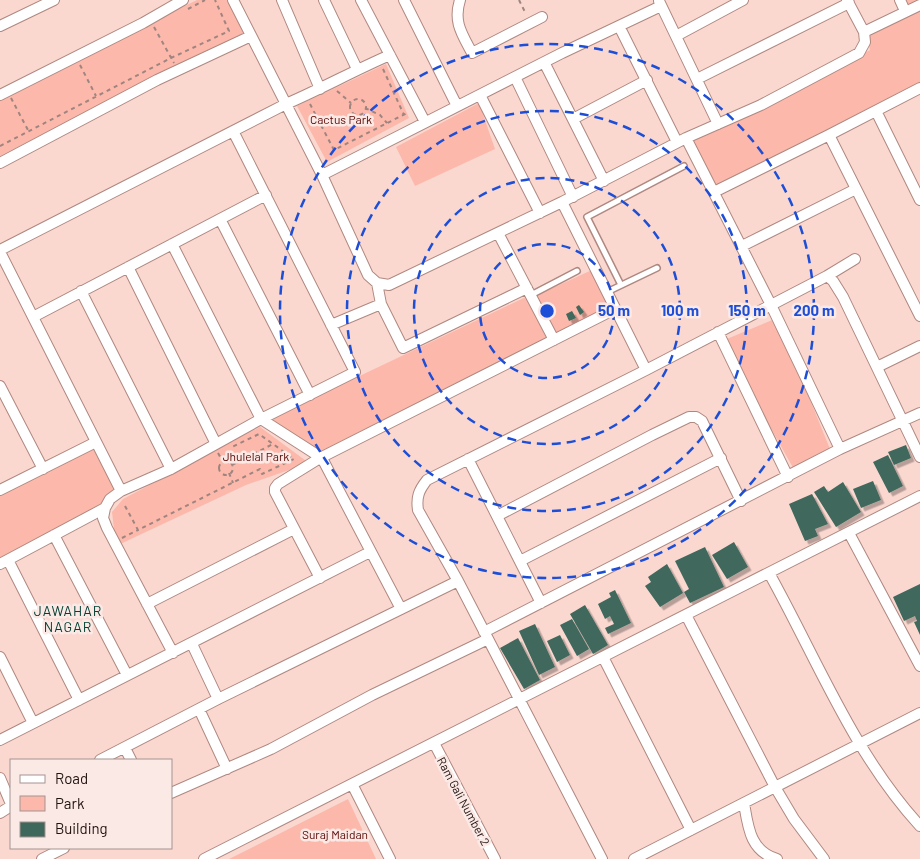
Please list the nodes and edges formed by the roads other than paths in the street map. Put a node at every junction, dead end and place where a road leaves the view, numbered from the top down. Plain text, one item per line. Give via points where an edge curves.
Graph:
1 (53, 0) edge
2 (183, 0) edge
3 (233, 0) edge
4 (282, 0) edge
5 (324, 0) edge
6 (360, 0) edge
7 (404, 0) edge
8 (460, 0) edge
9 (743, 0) edge
10 (900, 0) edge
11 (848, 2) edge
12 (660, 3) edge
13 (920, 5) edge
14 (905, 11) junction
15 (542, 17) dead end
16 (0, 26) edge
17 (619, 26) junction
18 (864, 32) junction
19 (251, 36) junction
20 (676, 36) junction
21 (390, 55) junction
22 (544, 62) junction
23 (357, 69) junction
24 (515, 77) junction
25 (697, 79) junction
26 (647, 80) junction
27 (920, 88) edge
28 (320, 89) junction
29 (480, 95) junction
30 (5, 96) edge
31 (286, 104) junction
32 (457, 106) junction
33 (876, 112) junction
34 (573, 119) junction
35 (425, 122) junction
36 (718, 124) junction
37 (233, 131) junction
38 (829, 135) junction
39 (681, 140) junction
40 (0, 163) edge
41 (684, 166) dead end
42 (322, 175) junction
43 (604, 180) junction
44 (856, 189) junction
45 (714, 192) junction
46 (266, 195) junction
47 (573, 196) junction
48 (920, 200) edge
49 (562, 202) junction
50 (540, 213) junction
51 (220, 219) junction
52 (498, 233) junction
53 (172, 244) junction
54 (742, 246) junction
55 (0, 251) edge
56 (855, 259) dead end
57 (128, 267) junction
58 (657, 268) dead end
59 (577, 271) dead end
60 (827, 276) junction
61 (377, 283) junction
62 (621, 285) junction
63 (81, 291) junction
64 (529, 292) junction
65 (607, 292) junction
66 (381, 304) junction
67 (771, 305) junction
68 (615, 309) junction
69 (920, 316) edge
70 (33, 317) junction
71 (331, 324) junction
72 (718, 332) junction
73 (554, 340) junction
74 (920, 346) edge
75 (877, 368) junction
76 (646, 370) junction
77 (0, 386) edge
78 (310, 395) junction
79 (920, 414) edge
80 (261, 419) junction
81 (903, 422) junction
82 (96, 442) junction
83 (216, 444) junction
84 (840, 449) junction
85 (920, 457) edge
86 (320, 458) junction
87 (721, 458) junction
88 (468, 459) junction
89 (43, 469) junction
90 (171, 469) junction
91 (788, 477) junction
92 (0, 490) edge
93 (121, 491) junction
94 (920, 496) edge
95 (741, 501) junction
96 (105, 508) junction
97 (497, 516) junction
98 (294, 529) junction
99 (849, 532) junction
100 (54, 535) junction
101 (370, 552) junction
102 (520, 561) junction
103 (4, 562) edge
104 (769, 573) junction
105 (320, 578) junction
106 (458, 581) junction
107 (541, 603) junction
108 (148, 604) junction
109 (402, 609) junction
110 (686, 615) junction
111 (486, 635) junction
112 (192, 644) junction
113 (173, 653) junction
114 (0, 657) edge
115 (603, 657) junction
116 (920, 666) edge
117 (127, 675) junction
118 (218, 699) junction
119 (519, 699) junction
120 (79, 700) junction
121 (199, 709) junction
122 (920, 712) edge
123 (33, 723) junction
124 (0, 740) edge
125 (434, 743) junction
126 (859, 744) junction
127 (124, 748) junction
128 (102, 759) edge
129 (130, 759) edge
130 (227, 769) junction
131 (0, 778) edge
132 (352, 784) junction
133 (775, 787) junction
134 (172, 793) edge
135 (744, 802) junction
136 (10, 803) edge
137 (920, 826) edge
138 (691, 830) junction
139 (62, 849) edge
140 (820, 858) edge
141 (42, 859) edge
142 (204, 859) edge
143 (390, 859) edge
144 (495, 859) edge
145 (602, 859) edge
146 (634, 859) edge
147 (776, 859) edge

1 - 16 street
2 - 30 street
3 - 19 street
4 - 28 street
5 - 23 street
6 - 21 street
7 - 32 street
8 - 15 street via 457,22 472,53
9 - 20 street
10 - 14 street
11 - 18 street
11 - 25 street
12 - 17 street
12 - 20 street
13 - 14 street
14 - 18 street
17 - 22 street
17 - 26 street
18 - 36 street via 866,42 859,53
19 - 31 street
19 - 40 street via 157,80
20 - 25 street
21 - 23 street
21 - 35 street
22 - 24 street
22 - 34 street
23 - 28 street
24 - 29 street
24 - 47 street
25 - 36 street
26 - 34 street
26 - 39 street
27 - 33 street
28 - 31 street
29 - 32 street
29 - 50 street
31 - 37 street
31 - 42 street
32 - 35 street
33 - 38 street
33 - 48 street
34 - 43 street
35 - 42 street
36 - 39 street
37 - 46 street
37 - 55 street
38 - 44 street
38 - 45 street
39 - 43 street
39 - 45 street
41 - 62 lane via 587,217
42 - 61 street via 368,275
43 - 47 street
44 - 54 street
44 - 69 street
45 - 54 street
46 - 51 street
46 - 71 street
47 - 49 street
49 - 50 street
49 - 65 street
50 - 52 street
51 - 53 street
51 - 78 street
52 - 61 street via 389,284
52 - 64 street
53 - 57 street
53 - 80 street
54 - 67 street
55 - 70 street
56 - 60 street
57 - 63 street
57 - 83 street
58 - 62 lane
59 - 64 lane
60 - 67 street
60 - 75 street via 843,296
61 - 66 street
62 - 65 lane
63 - 70 street
63 - 90 street
64 - 66 street via 403,348
64 - 73 street
65 - 68 street
66 - 71 street
67 - 72 street
67 - 84 street
68 - 73 street
68 - 76 street
70 - 82 street
71 - 78 street via 355,372
72 - 76 street
72 - 91 street
73 - 86 street
74 - 75 street
75 - 81 street
76 - 88 street
77 - 89 street
78 - 80 street
79 - 81 street
80 - 83 street
80 - 86 street
81 - 84 street
81 - 85 street
82 - 89 street
82 - 93 street
83 - 90 street
84 - 91 street
86 - 98 street via 275,488
86 - 101 street
87 - 95 street
87 - 97 street via 702,421 696,417 689,418
87 - 102 street
88 - 97 street
88 - 106 street via 427,480 417,500 418,510
89 - 92 street
90 - 93 street
91 - 95 street
93 - 96 street via 110,499
94 - 99 street
95 - 107 street
96 - 100 street
96 - 108 street via 103,518
97 - 102 street
98 - 105 street
98 - 108 street
99 - 104 street
99 - 116 street
100 - 103 street
100 - 117 street
101 - 105 street
101 - 109 street
102 - 107 street
103 - 120 street
104 - 110 street
104 - 126 street
105 - 112 street
106 - 109 street
106 - 111 street
107 - 111 street
108 - 113 street
109 - 118 street
110 - 115 street
110 - 133 street
111 - 119 street
111 - 130 street
112 - 113 street
112 - 118 street
113 - 117 street
114 - 123 street
115 - 119 street
115 - 138 street
117 - 120 street
118 - 121 street
119 - 125 street
119 - 145 street
120 - 123 street
121 - 127 street
121 - 130 street
122 - 126 street
123 - 124 street
125 - 132 street
125 - 144 street, Ram Gali Number 2
126 - 133 street
126 - 137 street via 880,777
127 - 128 street
127 - 129 street
130 - 134 street
131 - 136 street
132 - 142 street
132 - 143 street
133 - 135 street
133 - 140 street
135 - 138 street
135 - 147 street via 748,826 756,845 766,856
138 - 146 street
139 - 141 street

